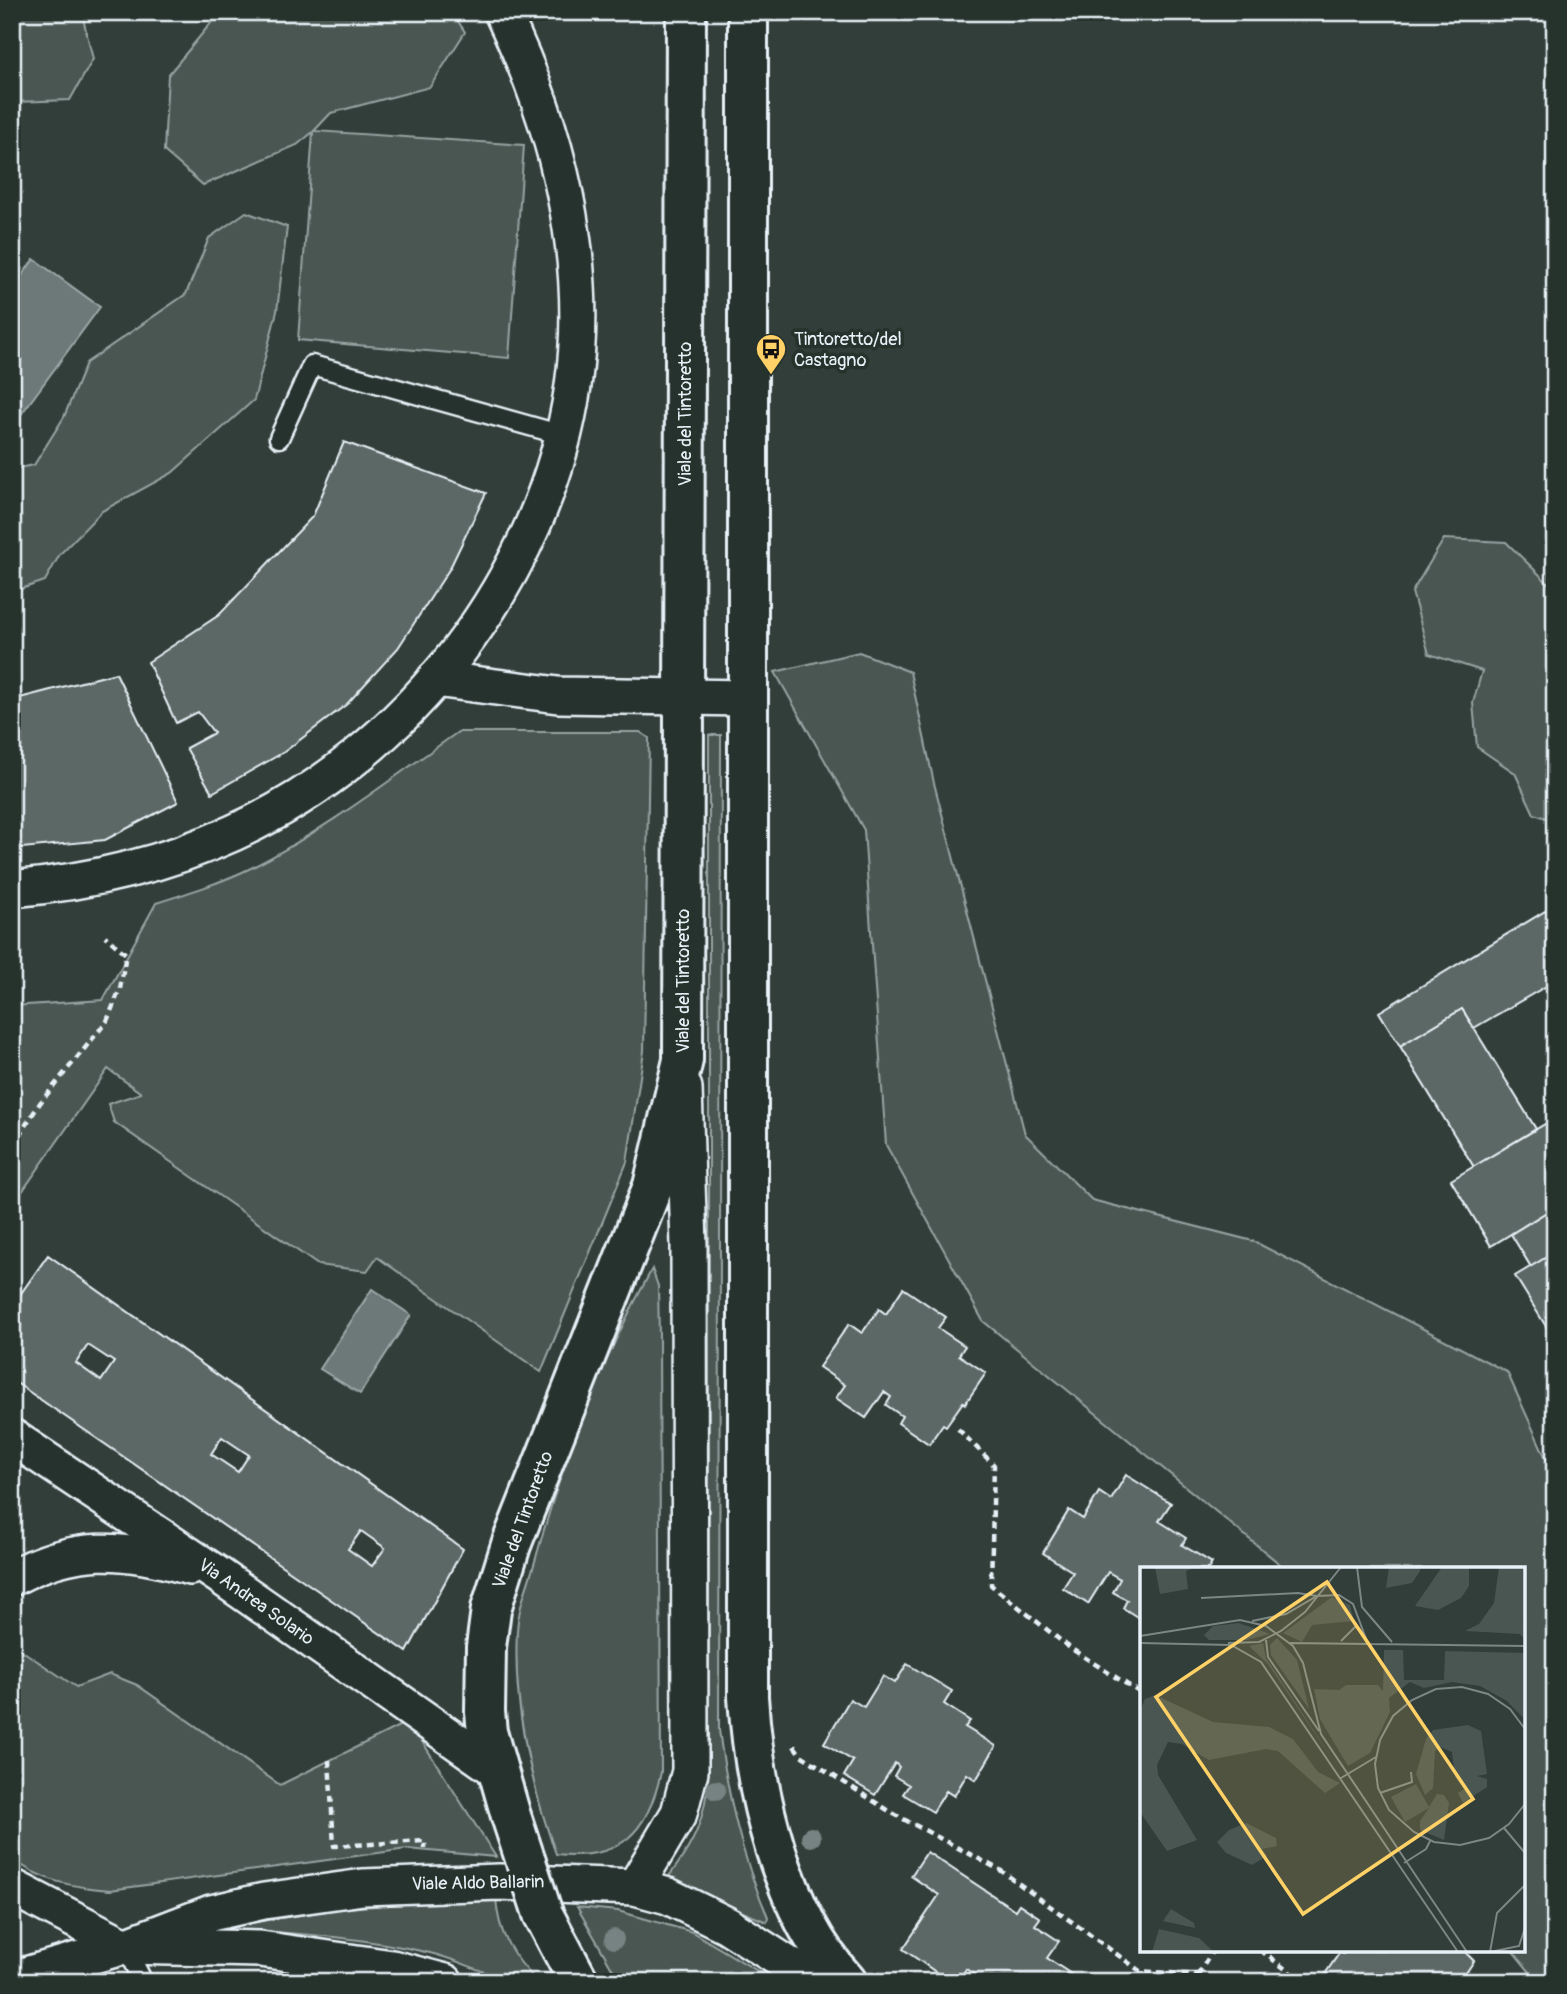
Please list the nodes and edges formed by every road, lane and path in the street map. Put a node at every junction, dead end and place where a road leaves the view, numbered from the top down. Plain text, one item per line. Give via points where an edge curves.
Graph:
1 (502, 12) edge
2 (686, 12) edge
3 (748, 12) edge
4 (562, 435) junction
5 (279, 438) dead end
6 (435, 679) junction
7 (684, 697) junction
8 (747, 698) junction
9 (12, 889) edge
10 (105, 936) dead end
11 (683, 1060) junction
12 (12, 1146) edge
13 (958, 1429) dead end
14 (12, 1437) edge
15 (220, 1576) junction
16 (12, 1578) edge
17 (1140, 1693) edge
18 (792, 1745) dead end
19 (329, 1760) dead end
20 (498, 1770) junction
21 (425, 1841) dead end
22 (12, 1887) edge
23 (635, 1887) junction
24 (125, 1946) junction
25 (1212, 1952) edge
26 (1263, 1952) edge
27 (1198, 1975) junction
28 (12, 1979) edge
29 (144, 1982) edge
30 (445, 1982) edge
31 (579, 1982) edge
32 (815, 1982) edge
33 (847, 1982) edge
34 (1209, 1982) edge
35 (1303, 1982) edge

1 - 4 street via 546,128 569,216 577,287 576,337 573,384
2 - 7 main road, Viale del Tintoretto
3 - 8 main road
4 - 5 lane via 312,365
4 - 6 street via 539,507 507,575 467,639
6 - 7 street via 558,695
6 - 9 street via 337,772 234,833 105,876
7 - 8 street
7 - 11 main road, Viale del Tintoretto
8 - 33 main road via 749,1723 769,1826 795,1901 811,1936
10 - 12 path via 125,954 120,989 107,1021 40,1103
11 - 20 main road, Viale del Tintoretto via 653,1186 511,1545 491,1609 484,1701
11 - 23 street via 689,1246 690,1771 679,1813
13 - 17 path via 994,1465 991,1585 1070,1648
14 - 15 street, Via Andrea Solario
15 - 16 street via 114,1551 63,1555
15 - 20 street, Via Andrea Solario
18 - 27 path via 894,1814 1000,1870 1140,1971
19 - 21 path via 334,1846
20 - 31 main road, Viale del Tintoretto, bridge via 543,1914
22 - 24 street, Viale Aldo Ballarin
23 - 24 street, Viale Aldo Ballarin via 439,1882 327,1891 211,1913
23 - 32 street, Viale Aldo Ballarin via 683,1902 727,1925
24 - 28 street, Viale Aldo Ballarin
24 - 29 lane
24 - 30 street, Viale Aldo Ballarin via 260,1949 392,1968
25 - 27 path
26 - 35 path
27 - 34 path

